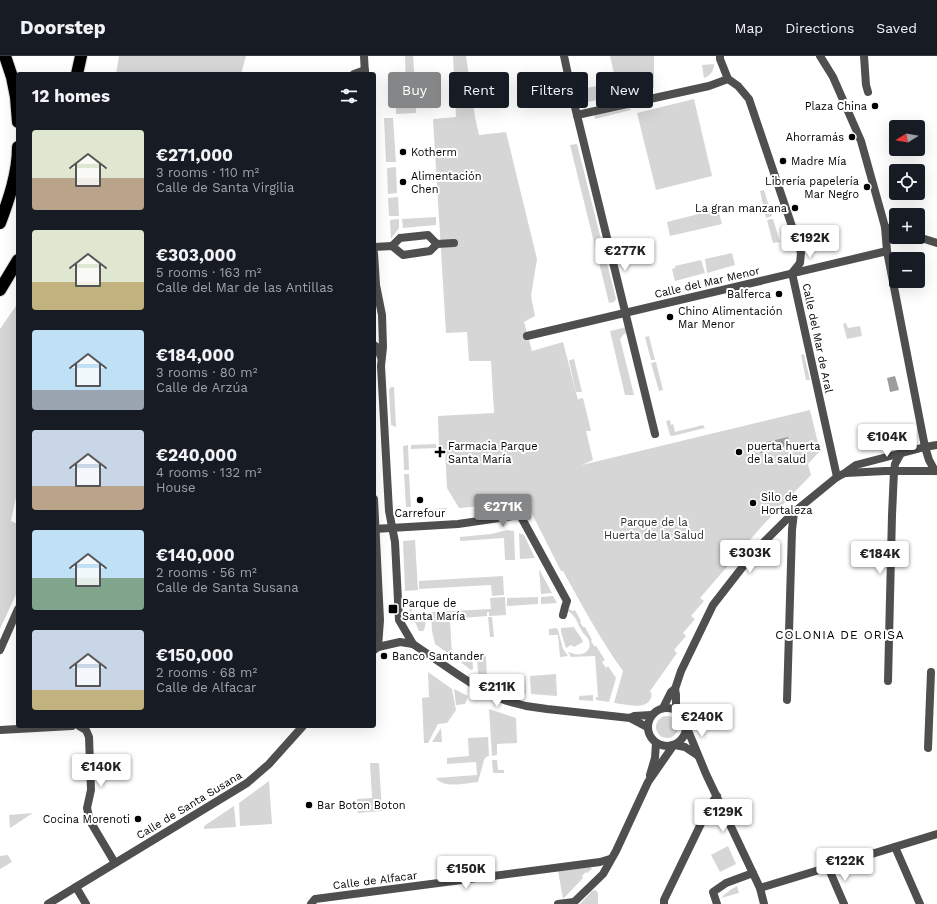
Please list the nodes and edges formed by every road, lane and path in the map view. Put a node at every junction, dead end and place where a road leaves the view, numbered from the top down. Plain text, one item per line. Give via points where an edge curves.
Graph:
1 (5, 56) edge
2 (76, 56) edge
3 (81, 56) edge
4 (364, 56) edge
5 (564, 56) edge
6 (720, 56) edge
7 (820, 56) edge
8 (864, 56) edge
9 (76, 72) edge
10 (77, 72) edge
11 (365, 72) edge
12 (728, 79) junction
13 (868, 92) dead end
14 (16, 97) edge
15 (577, 115) junction
16 (16, 168) edge
17 (0, 223) edge
18 (885, 227) junction
19 (889, 228) edge
20 (925, 239) edge
21 (454, 242) dead end
22 (937, 243) edge
23 (437, 244) junction
24 (392, 246) junction
25 (376, 247) edge
26 (887, 251) junction
27 (16, 263) edge
28 (792, 273) junction
29 (376, 285) edge
30 (0, 290) edge
31 (625, 313) junction
32 (527, 336) dead end
33 (376, 346) edge
34 (382, 358) junction
35 (655, 434) dead end
36 (937, 445) edge
37 (925, 447) junction
38 (901, 453) junction
39 (894, 471) junction
40 (936, 471) edge
41 (841, 475) junction
42 (794, 512) junction
43 (393, 528) junction
44 (376, 529) edge
45 (376, 547) edge
46 (16, 614) edge
47 (563, 615) dead end
48 (413, 644) junction
49 (376, 648) edge
50 (0, 650) edge
51 (931, 672) dead end
52 (888, 681) dead end
53 (675, 689) junction
54 (787, 700) dead end
55 (663, 708) junction
56 (676, 710) junction
57 (937, 710) edge
58 (652, 715) junction
59 (929, 716) junction
60 (630, 718) junction
61 (647, 727) junction
62 (36, 728) edge
63 (82, 728) edge
64 (301, 728) edge
65 (687, 728) junction
66 (0, 730) edge
67 (656, 743) junction
68 (674, 745) junction
69 (928, 748) dead end
70 (698, 756) junction
71 (648, 782) junction
72 (717, 796) junction
73 (937, 834) edge
74 (895, 847) junction
75 (610, 860) junction
76 (115, 863) junction
77 (828, 868) junction
78 (753, 873) junction
79 (76, 887) junction
80 (760, 888) junction
81 (573, 903) edge
82 (48, 904) edge
83 (86, 904) edge
84 (311, 904) edge
85 (558, 904) edge
86 (664, 904) edge
87 (717, 904) edge
88 (764, 904) edge
89 (844, 904) edge
90 (920, 904) edge

1 - 14 highway
2 - 9 highway
3 - 10 highway
4 - 11 street
5 - 15 street
6 - 12 street, Calle del Mar de Aral
7 - 18 street via 833,77 861,141
8 - 13 street
12 - 15 street via 709,86
12 - 28 street, Calle del Mar de Aral via 749,99 800,253 800,263
15 - 31 street
16 - 17 highway via 9,200
18 - 19 street
18 - 26 street
20 - 22 street
21 - 23 street
23 - 24 street via 430,252 403,255
23 - 24 street via 428,235 400,238
24 - 25 street
26 - 28 street, Calle del Mar Menor
26 - 37 street
27 - 30 highway
28 - 31 street, Calle del Mar Menor
28 - 41 street, Calle del Mar de Aral
29 - 34 street via 382,315
31 - 32 street, Calle del Mar Menor
31 - 35 street
33 - 34 street
34 - 43 street via 389,512
36 - 37 street
37 - 38 street
37 - 40 street
38 - 39 street
38 - 41 street via 856,465
39 - 40 street
39 - 41 street
39 - 52 street
41 - 42 street
42 - 53 street via 755,551 713,605
42 - 54 street
43 - 44 street
43 - 47 street via 458,524 520,515 567,601
43 - 48 street via 399,620
45 - 49 street via 380,620
46 - 50 street
48 - 49 street via 400,642
48 - 60 street via 483,691 507,701 540,708
51 - 59 street
53 - 55 street
53 - 56 street
55 - 56 street via 670,707
55 - 58 street via 656,710
56 - 65 street via 682,714
57 - 59 street
58 - 60 street
58 - 61 street
59 - 69 street
60 - 61 street
61 - 67 street via 648,733
62 - 66 street
63 - 76 street via 89,737 91,790 86,808 90,821
64 - 76 street, Calle de Santa Susana via 269,764 247,783
65 - 68 street via 681,741
65 - 70 street
67 - 68 street via 661,746
67 - 71 street via 655,758
68 - 70 street via 685,747
68 - 71 street
70 - 72 street
71 - 75 street
72 - 78 street
72 - 86 street via 710,805
73 - 74 street
74 - 77 street
74 - 90 street
75 - 81 street via 603,874
75 - 84 street, Calle de Alfacar via 315,899
76 - 79 street, Calle de Santa Susana
77 - 80 street
77 - 89 street
78 - 80 street
78 - 87 street via 726,883 714,892
79 - 82 street, Calle de Santa Susana
79 - 83 street
80 - 88 street
81 - 85 street

